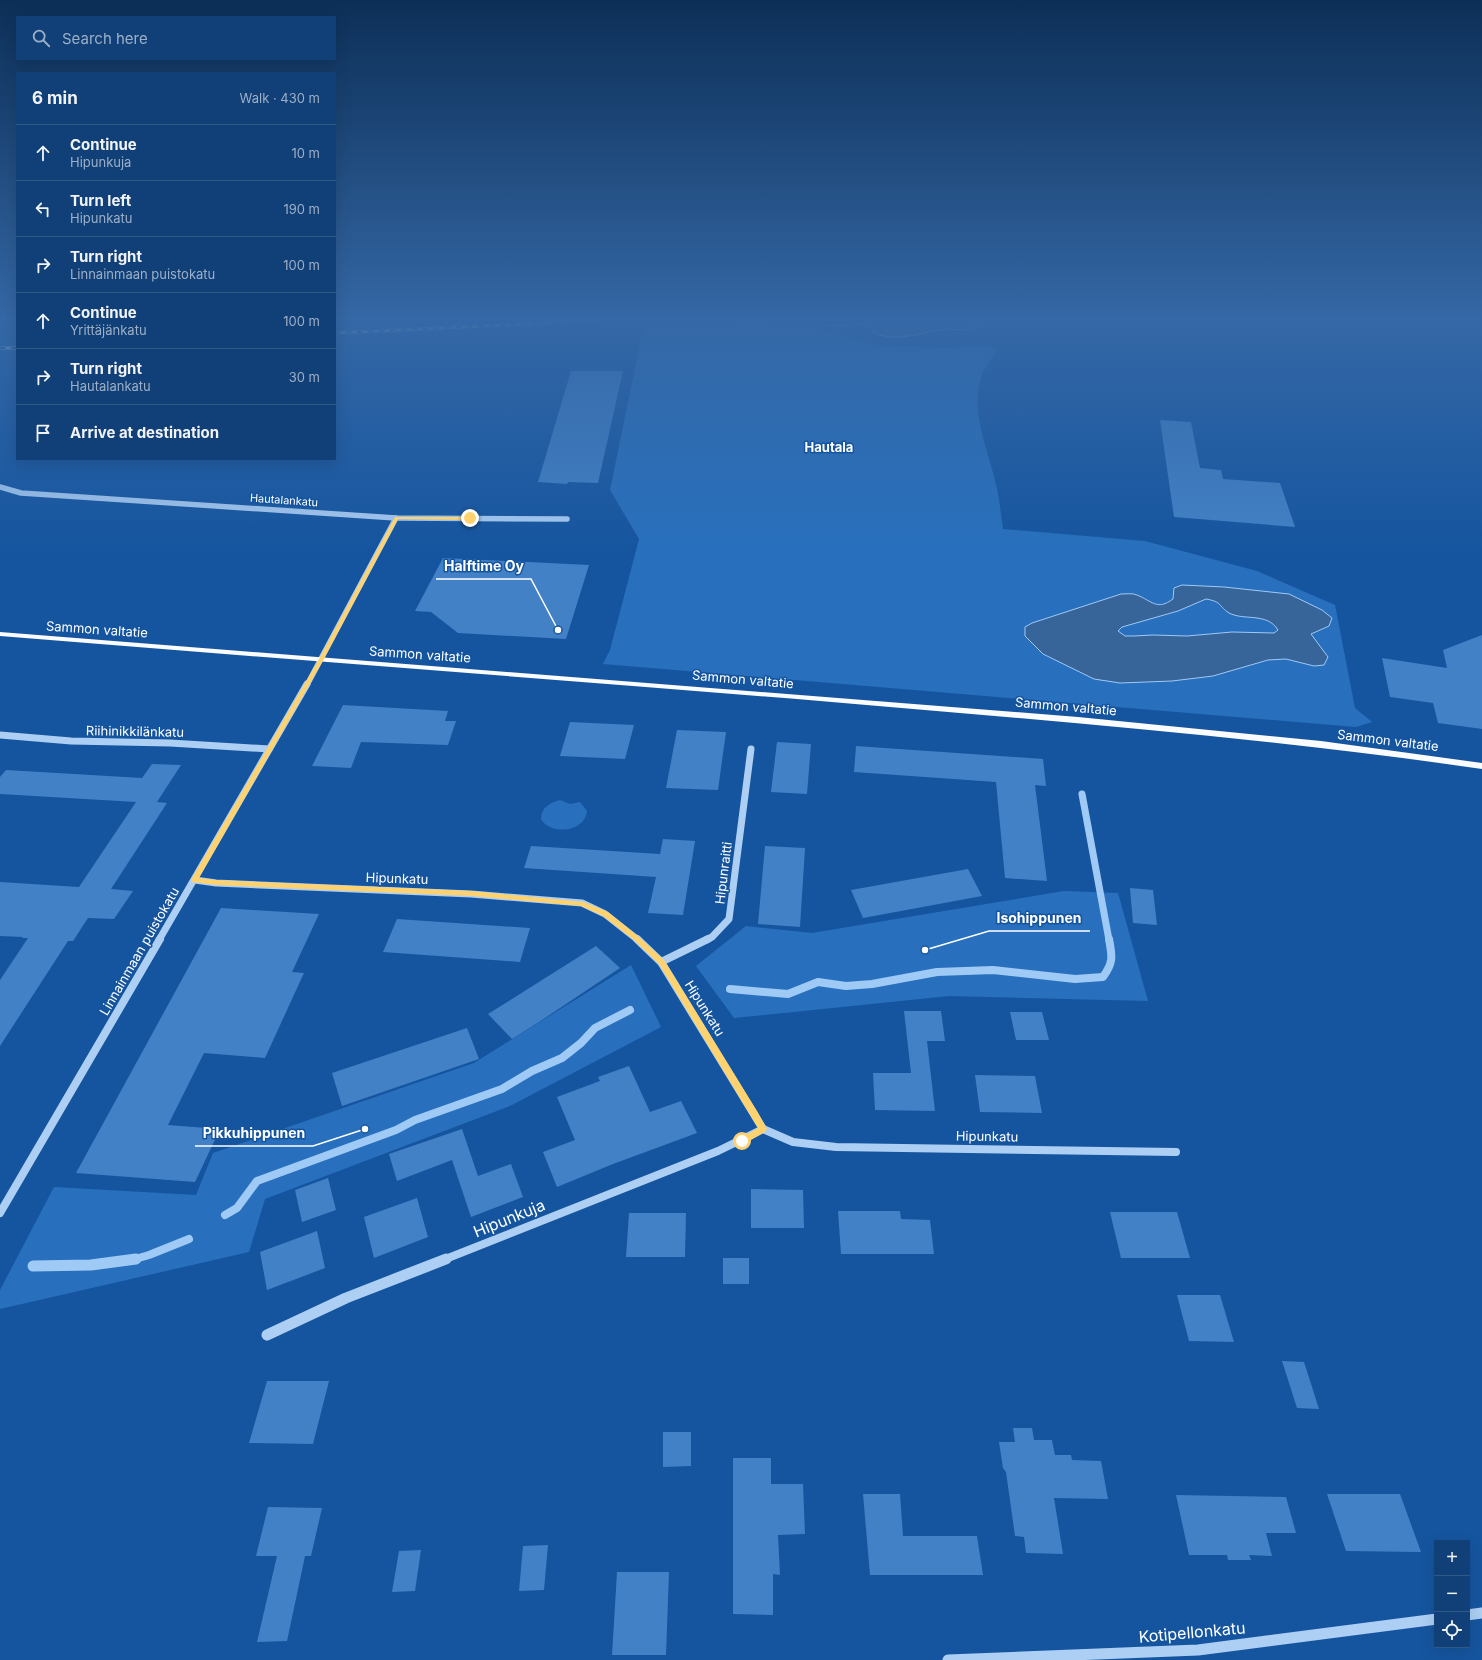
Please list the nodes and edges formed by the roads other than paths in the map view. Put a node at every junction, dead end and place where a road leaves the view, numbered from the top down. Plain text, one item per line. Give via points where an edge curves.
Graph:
1 (0, 487) edge
2 (396, 518) junction
3 (567, 519) dead end
4 (0, 634) edge
5 (322, 659) junction
6 (0, 735) edge
7 (269, 749) junction
8 (751, 749) dead end
9 (1482, 766) edge
10 (195, 880) junction
11 (661, 962) junction
12 (763, 1129) junction
13 (1176, 1152) dead end
14 (0, 1213) edge
15 (267, 1335) dead end
16 (1482, 1613) edge
17 (1470, 1615) edge
18 (1434, 1619) edge
19 (948, 1660) edge

1 - 2 street, Hautalankatu via 22,493
2 - 3 street, Hautalankatu
2 - 5 street, Linnainmaan puistokatu
4 - 5 main road, Sammon valtatie
5 - 7 street, Linnainmaan puistokatu
5 - 9 main road, Sammon valtatie via 1169,728 1320,744
6 - 7 street, Riihinikkilänkatu via 71,741
7 - 10 street, Linnainmaan puistokatu
8 - 11 street, Hipunraitti via 730,919 712,937
10 - 11 street, Hipunkatu via 472,894 582,903 605,914 637,938
10 - 14 street, Linnainmaan puistokatu
11 - 12 street, Hipunkatu
12 - 13 street, Hipunkatu via 793,1142 836,1147
12 - 15 street, Hipunkuja via 718,1151 346,1298
16 - 17 street
18 - 19 street, Kotipellonkatu via 1198,1650

